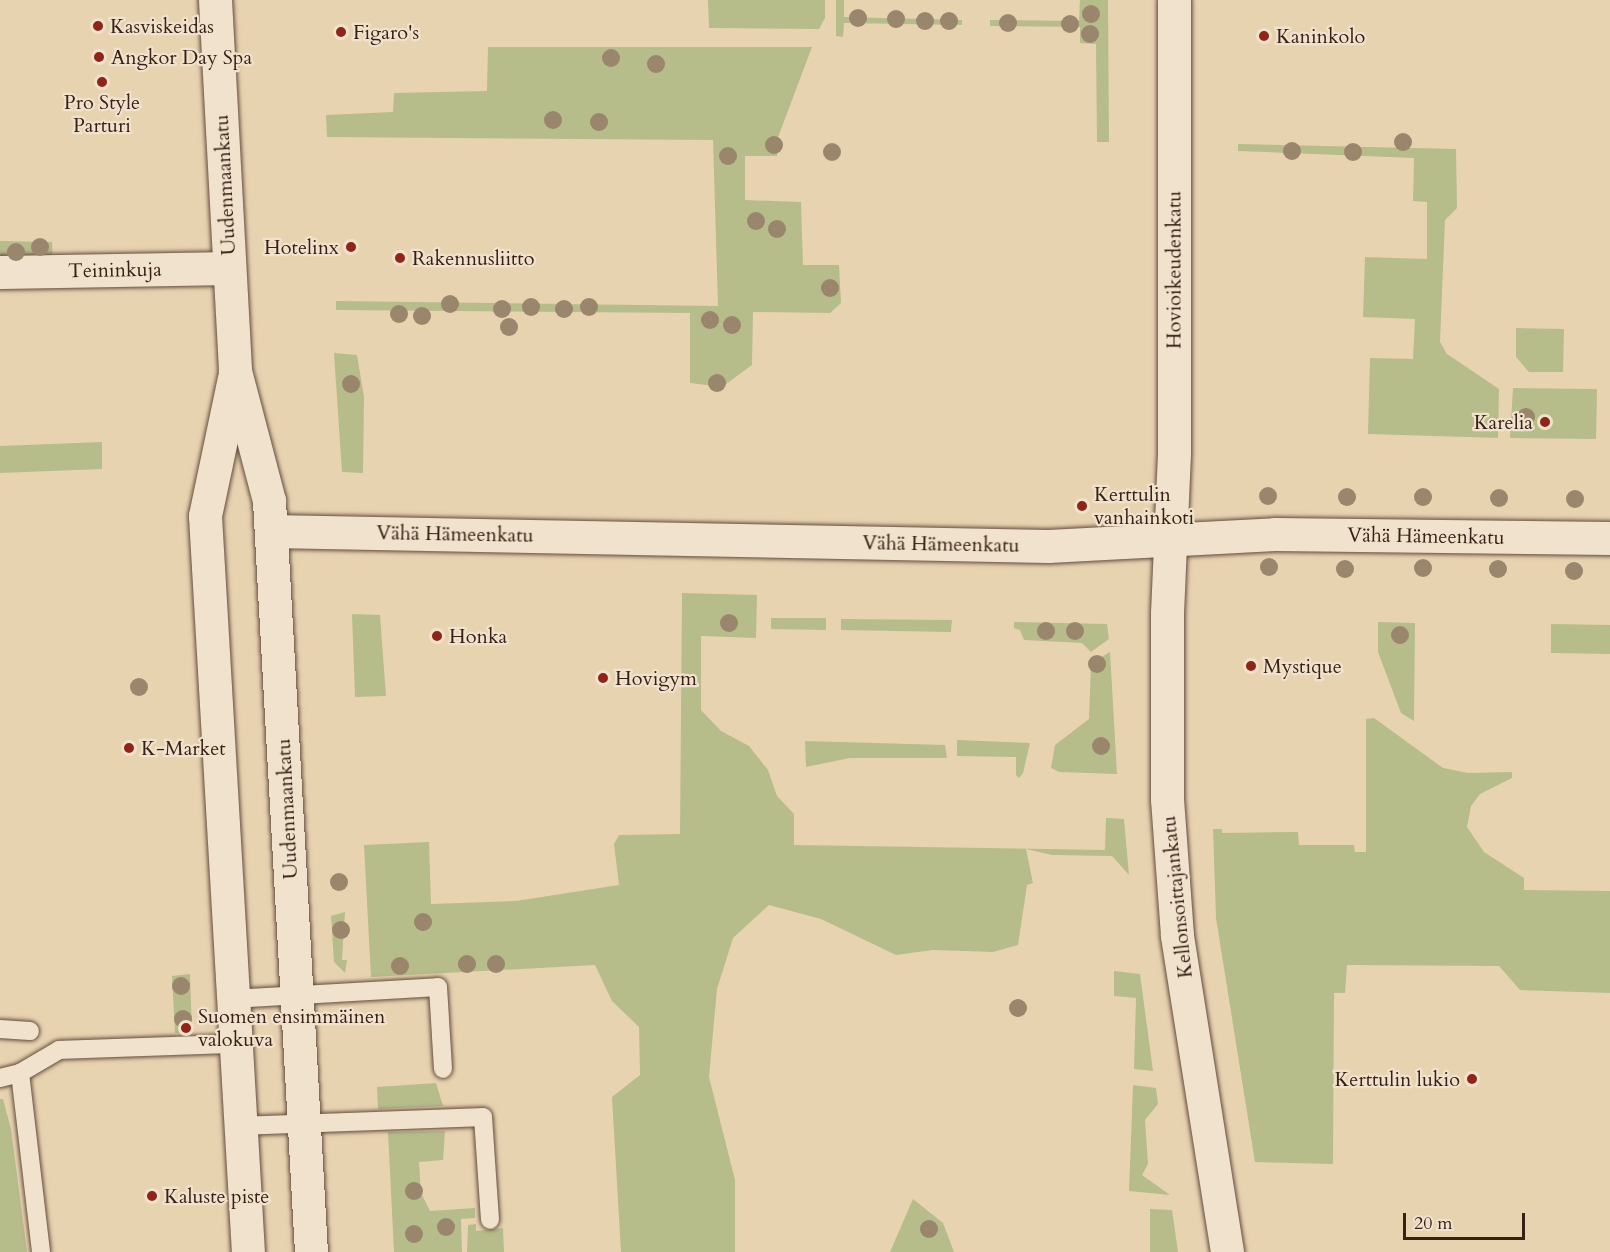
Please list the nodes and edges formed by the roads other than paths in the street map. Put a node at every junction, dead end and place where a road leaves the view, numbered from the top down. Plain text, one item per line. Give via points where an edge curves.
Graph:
1 (215, 0) edge
2 (1174, 0) edge
3 (230, 268) junction
4 (0, 272) edge
5 (235, 371) junction
6 (271, 531) junction
7 (1610, 538) edge
8 (1170, 540) junction
9 (297, 995) junction
10 (232, 999) junction
11 (0, 1029) edge
12 (30, 1031) dead end
13 (235, 1044) junction
14 (443, 1069) dead end
15 (20, 1073) junction
16 (0, 1078) edge
17 (303, 1123) junction
18 (240, 1126) junction
19 (490, 1220) dead end
20 (41, 1252) edge
21 (248, 1252) edge
22 (311, 1252) edge
23 (1227, 1252) edge

1 - 3 street, Uudenmaankatu
2 - 8 street, Hovioikeudenkatu via 1174,443
3 - 4 street, Teininkuja
3 - 5 street, Uudenmaankatu
5 - 6 street, Uudenmaankatu via 269,501
5 - 10 street, Uudenmaankatu via 205,516
6 - 8 street, Vähä Hämeenkatu via 1048,546
6 - 9 street, Uudenmaankatu
7 - 8 street, Vähä Hämeenkatu via 1275,534
8 - 23 street, Kellonsoittajankatu via 1167,799 1177,936
9 - 10 lane
9 - 14 lane via 438,987
9 - 17 street, Uudenmaankatu
10 - 13 street, Uudenmaankatu
11 - 12 lane
13 - 15 lane via 59,1050
13 - 18 street, Uudenmaankatu
15 - 16 lane
15 - 20 lane
17 - 18 lane
17 - 19 lane via 483,1117
17 - 22 street, Uudenmaankatu
18 - 21 street, Uudenmaankatu

